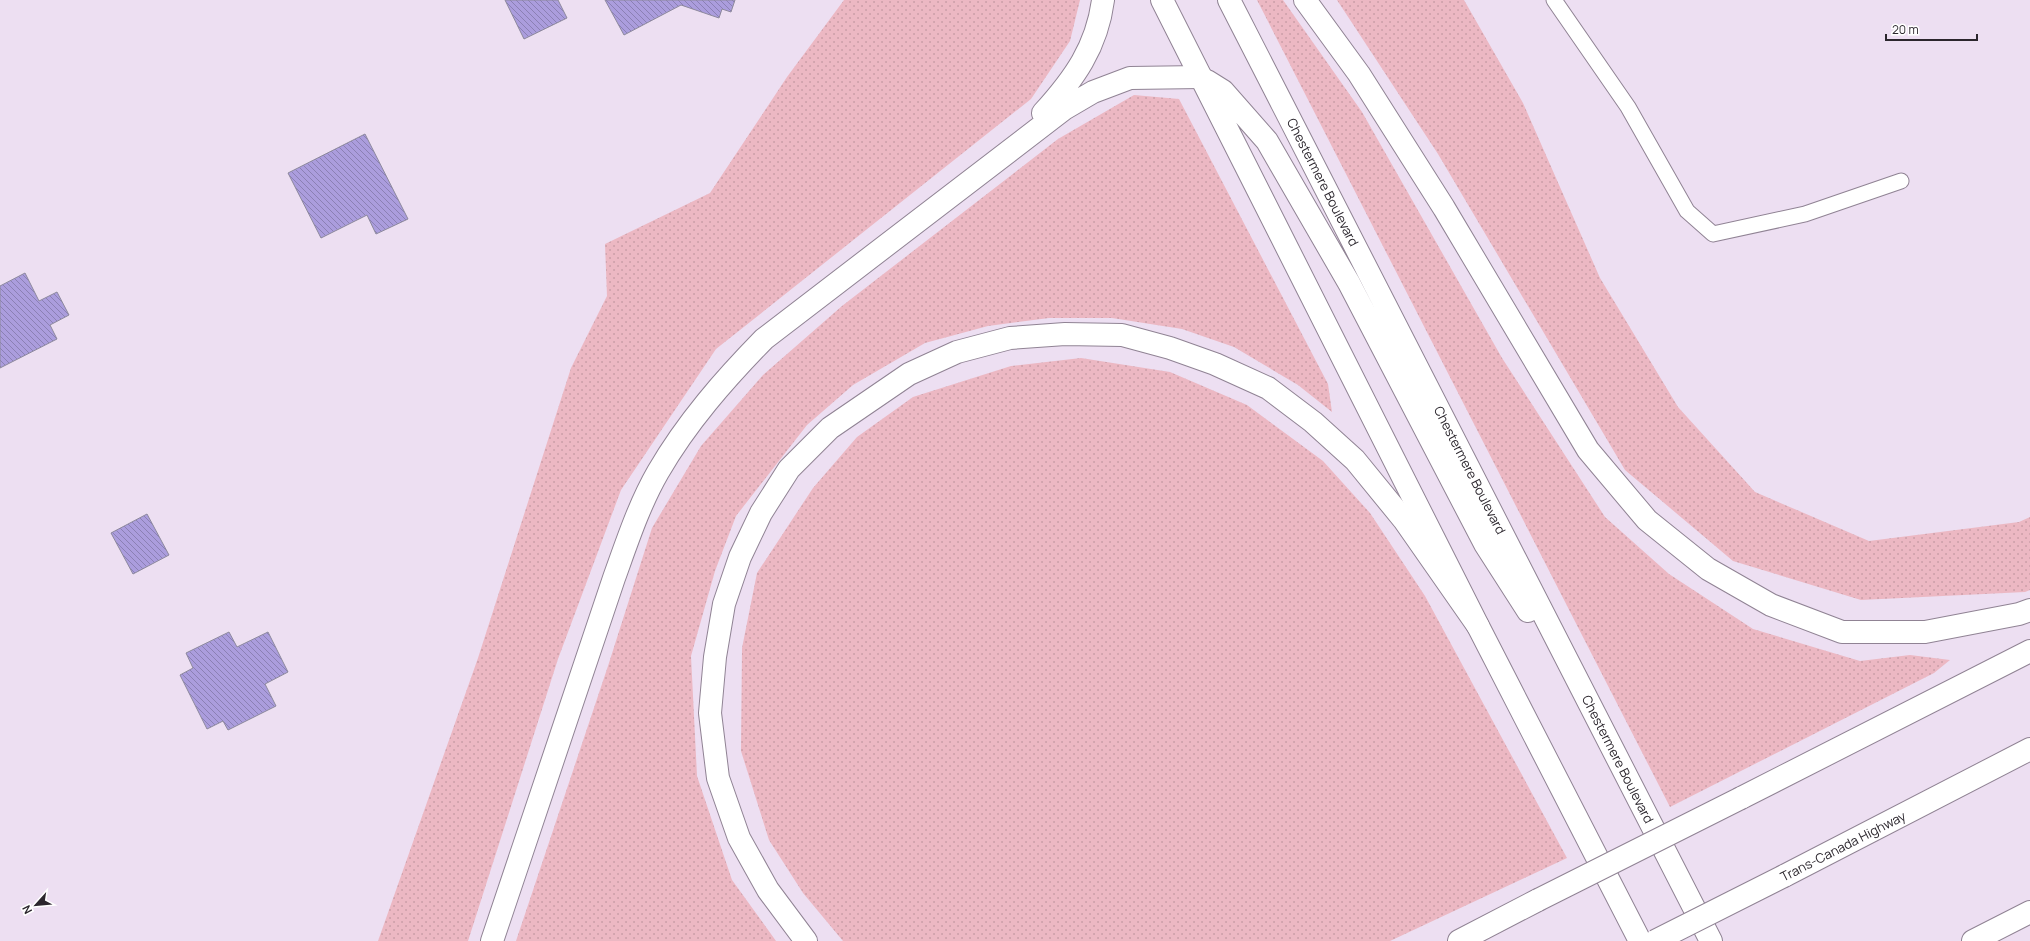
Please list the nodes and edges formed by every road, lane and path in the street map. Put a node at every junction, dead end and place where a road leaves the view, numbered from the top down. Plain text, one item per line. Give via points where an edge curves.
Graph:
1 (1104, 0) edge
2 (1162, 0) edge
3 (1229, 0) edge
4 (1305, 0) edge
5 (1554, 0) edge
6 (1201, 77) junction
7 (1008, 151) junction
8 (1901, 181) dead end
9 (2030, 610) edge
10 (1478, 626) junction
11 (2030, 651) edge
12 (1591, 705) junction
13 (2030, 749) edge
14 (2030, 912) edge
15 (492, 941) edge
16 (806, 941) edge
17 (1459, 941) edge
18 (1640, 941) edge
19 (1655, 941) edge
20 (1711, 941) edge
21 (1972, 941) edge

1 - 7 main road via 1100,22 1085,58 1066,88
2 - 6 main road
3 - 12 main road, Chestermere Boulevard
4 - 9 main road via 1359,74 1444,208 1588,450 1647,520 1708,570 1771,606 1842,632 1925,632
5 - 8 lane via 1628,107 1688,210 1713,234 1805,214
6 - 7 main road via 1130,78 1093,92 1064,109
6 - 10 main road
6 - 12 main road via 1223,91 1267,141 1349,283 1485,544
7 - 15 main road via 764,339 722,382 689,423 658,472 633,526
10 - 16 main road via 1404,520 1355,460 1313,422 1268,388 1215,364 1122,335 1065,334 1010,338 957,352 909,374 830,428 789,469 758,519 740,557 724,604 715,657 710,713 718,778 739,838 768,890
10 - 18 main road
11 - 17 main road, bridge
12 - 20 main road, Chestermere Boulevard
13 - 19 main road, Trans-Canada Highway, bridge
14 - 21 main road

